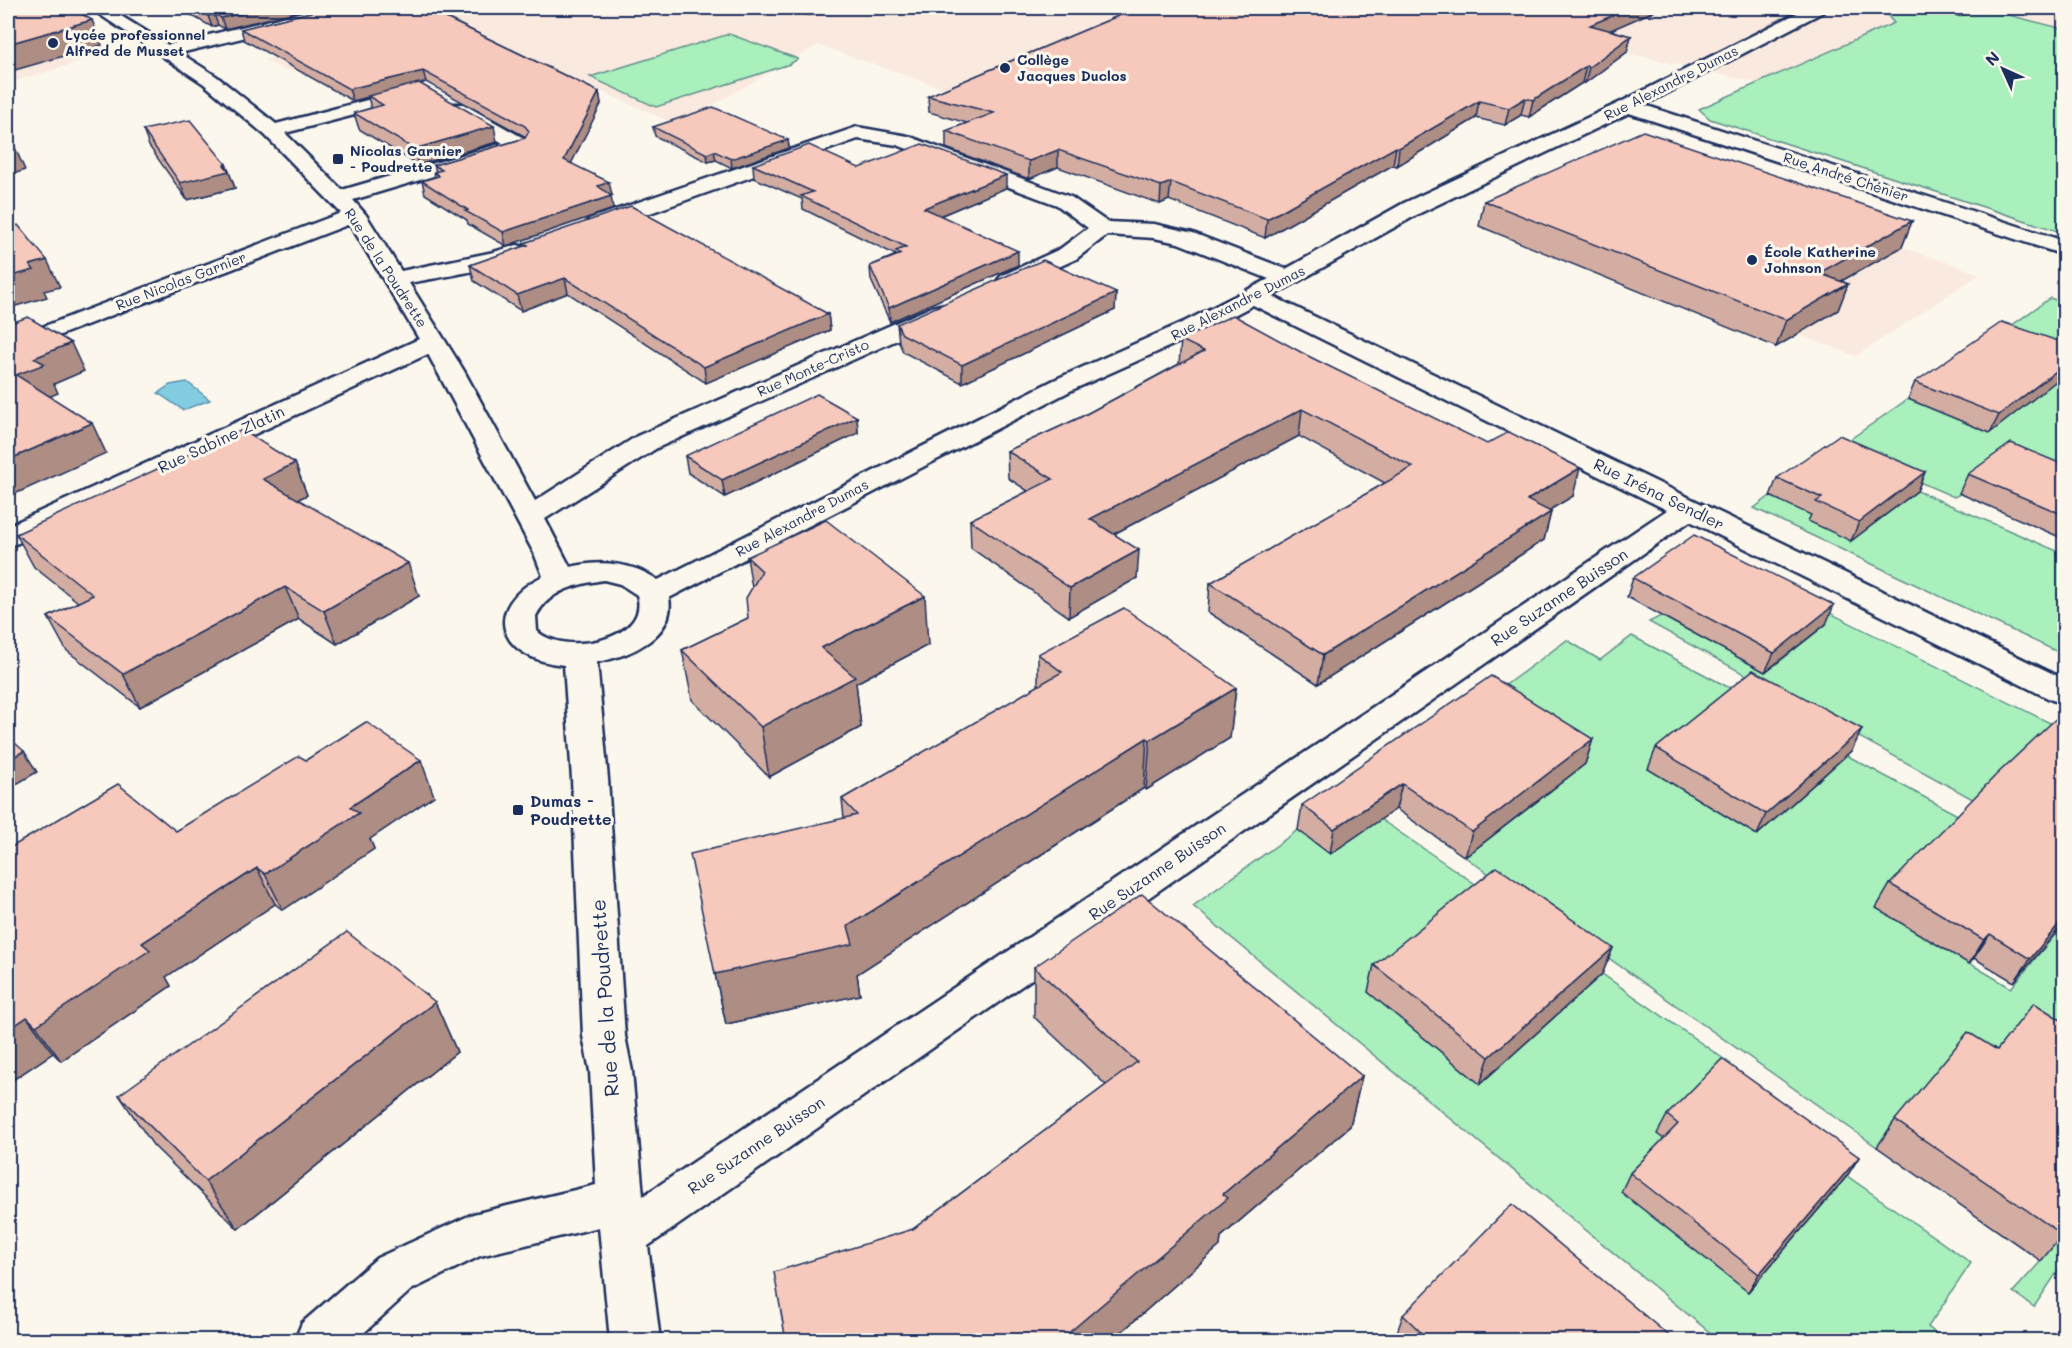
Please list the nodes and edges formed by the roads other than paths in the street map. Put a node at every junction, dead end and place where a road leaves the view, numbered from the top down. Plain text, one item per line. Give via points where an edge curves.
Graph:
1 (98, 8) edge
2 (334, 8) edge
3 (1819, 8) edge
4 (166, 51) junction
5 (1628, 106) junction
6 (272, 131) junction
7 (347, 206) junction
8 (1102, 228) junction
9 (577, 231) edge
10 (533, 247) edge
11 (2064, 248) edge
12 (1287, 278) junction
13 (396, 279) junction
14 (1253, 296) junction
15 (434, 342) junction
16 (8, 348) edge
17 (1689, 508) junction
18 (529, 517) junction
19 (8, 537) edge
20 (560, 579) junction
21 (654, 594) junction
22 (580, 655) junction
23 (2064, 692) edge
24 (623, 1218) junction
25 (320, 1341) edge
26 (634, 1341) edge

1 - 4 street, Rue de la Poudrette
2 - 4 street
3 - 5 street, Rue Alexandre Dumas
4 - 6 street, Rue de la Poudrette via 210,80
5 - 11 street, Rue André Chénier
5 - 12 street, Rue Alexandre Dumas via 1412,208
6 - 7 street, Rue de la Poudrette
6 - 7 street, Rue Nicolas Garnier via 425,90 520,144
7 - 13 street, Rue de la Poudrette
7 - 16 street, Rue Nicolas Garnier
8 - 9 street via 1064,201 901,140 857,133
8 - 12 street via 1154,231 1185,238
8 - 18 street, Rue Monte-Cristo via 1068,254 647,442
10 - 13 street
12 - 14 street, Rue Alexandre Dumas
13 - 15 street, Rue de la Poudrette
14 - 17 street, Rue Iréna Sendler
14 - 21 street, Rue Alexandre Dumas via 1063,385
15 - 18 street, Rue de la Poudrette
15 - 19 street, Rue Sabine Zlatin
17 - 23 street, Rue Iréna Sendler
17 - 24 street, Rue Suzanne Buisson
18 - 20 street, Rue de la Poudrette
20 - 21 street via 593,572 624,574 641,581
20 - 22 street via 528,601 518,625 530,644 543,651
21 - 22 street via 652,617 641,631 614,647
22 - 24 street, Rue de la Poudrette via 604,1036 611,1071
24 - 25 street via 473,1236 394,1274
24 - 26 street, Rue de la Poudrette

